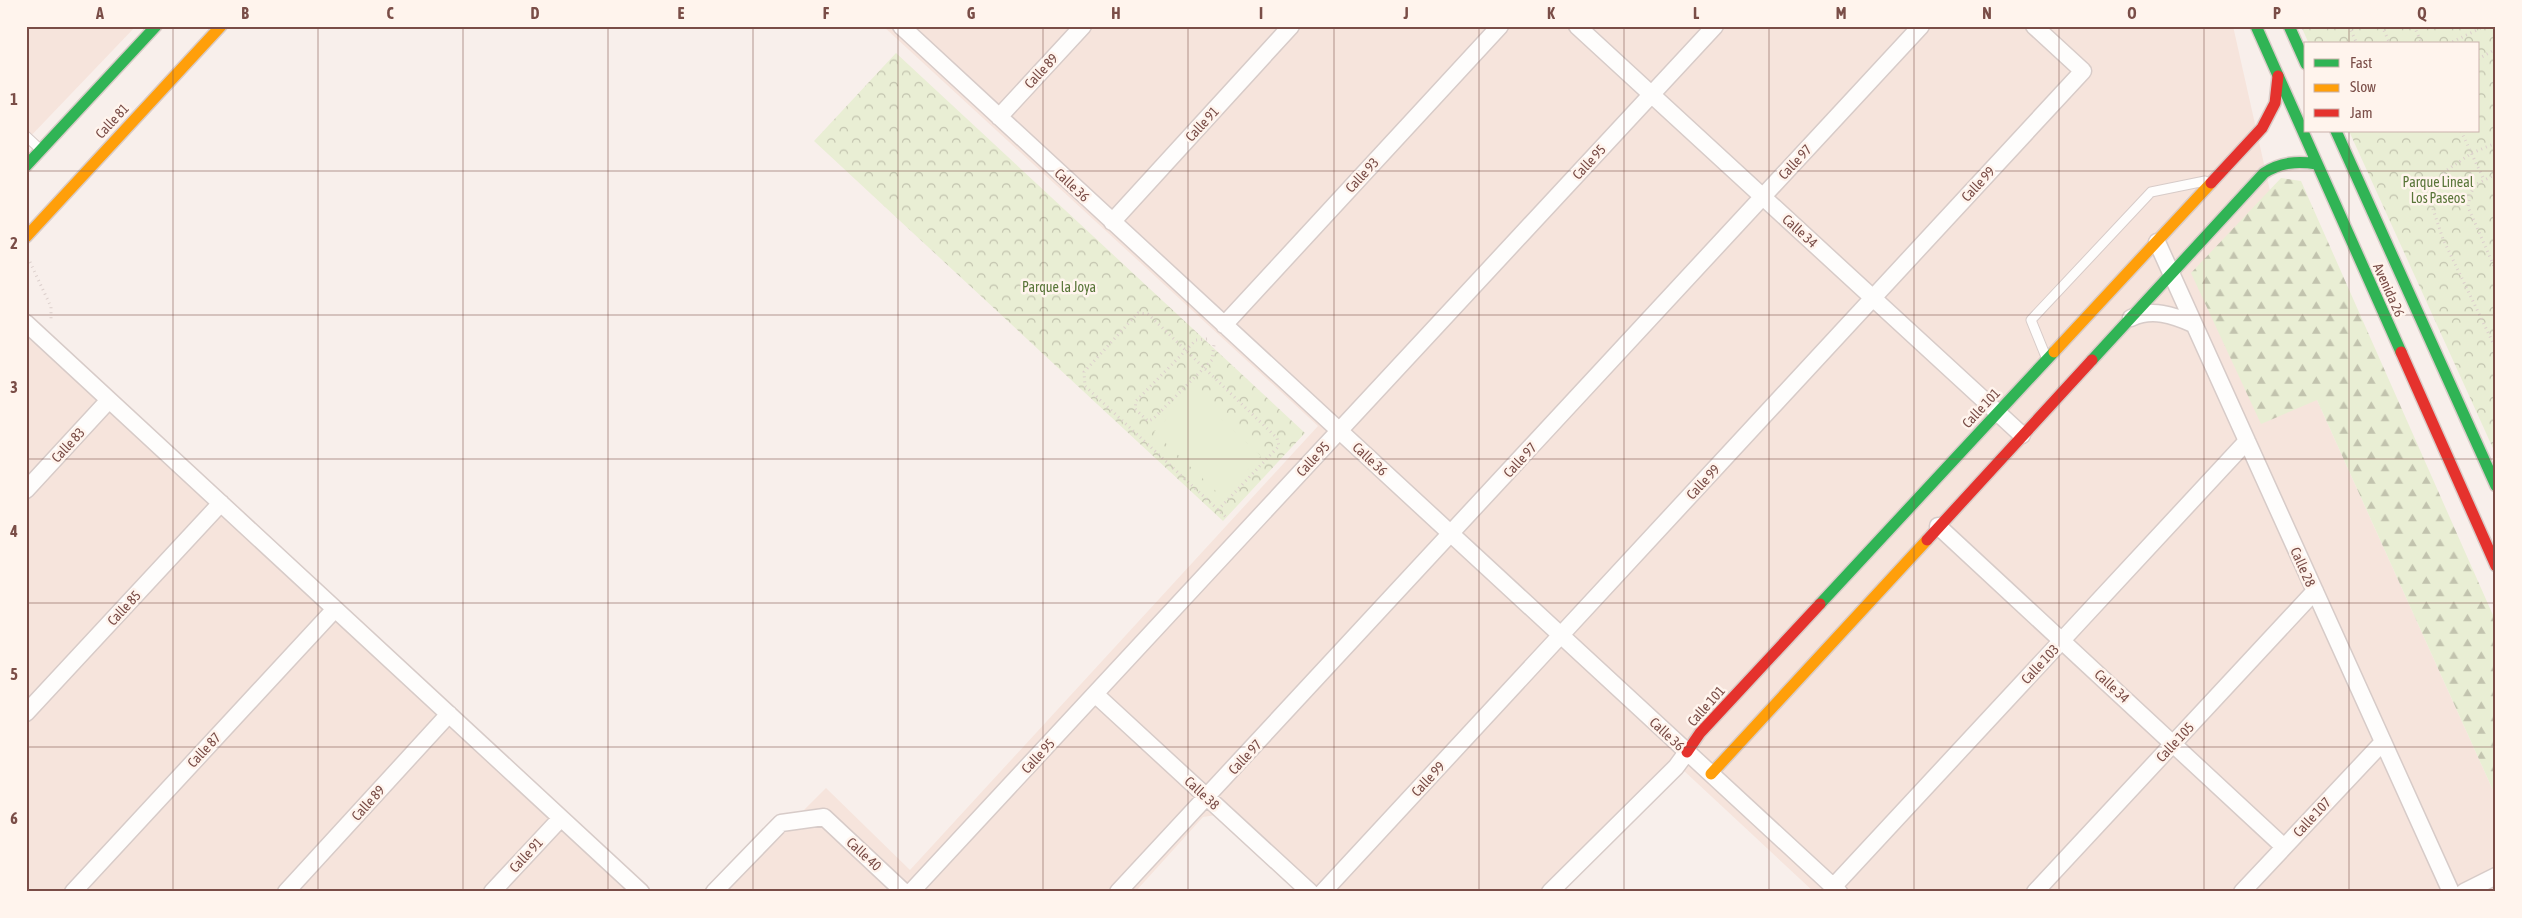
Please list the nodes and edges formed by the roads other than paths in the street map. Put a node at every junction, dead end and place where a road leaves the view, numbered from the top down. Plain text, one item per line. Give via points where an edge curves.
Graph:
1 (221, 26) edge
2 (901, 26) edge
3 (1083, 26) edge
4 (1292, 26) edge
5 (1500, 26) edge
6 (1577, 26) edge
7 (1715, 26) edge
8 (1921, 26) edge
9 (2034, 26) edge
10 (2256, 26) edge
11 (2289, 26) edge
12 (146, 29) edge
13 (2304, 60) edge
14 (2278, 76) junction
15 (1652, 95) junction
16 (999, 117) junction
17 (2336, 132) edge
18 (26, 136) edge
19 (41, 150) junction
20 (2317, 164) junction
21 (26, 166) edge
22 (2215, 179) junction
23 (1763, 197) junction
24 (1112, 222) junction
25 (26, 236) edge
26 (2157, 242) junction
27 (2171, 274) junction
28 (1873, 298) junction
29 (2129, 320) junction
30 (26, 323) edge
31 (2194, 324) junction
32 (1224, 325) junction
33 (2047, 359) junction
34 (110, 400) junction
35 (1998, 412) junction
36 (1339, 431) junction
37 (2022, 435) junction
38 (2247, 441) junction
39 (2496, 486) edge
40 (26, 490) edge
41 (221, 503) junction
42 (1938, 526) junction
43 (1451, 534) junction
44 (2496, 566) edge
45 (2315, 591) junction
46 (335, 609) junction
47 (1560, 635) junction
48 (2062, 640) junction
49 (1095, 694) junction
50 (26, 713) edge
51 (449, 714) junction
52 (2383, 742) junction
53 (2173, 743) junction
54 (1687, 752) junction
55 (1710, 774) junction
56 (1207, 797) junction
57 (561, 818) junction
58 (2284, 847) junction
59 (2496, 876) edge
60 (1836, 889) edge
61 (73, 892) edge
62 (286, 892) edge
63 (492, 892) edge
64 (641, 892) edge
65 (714, 892) edge
66 (904, 892) edge
67 (911, 892) edge
68 (1118, 892) edge
69 (1310, 892) edge
70 (1323, 892) edge
71 (1550, 892) edge
72 (2035, 892) edge
73 (2242, 892) edge
74 (2450, 892) edge
75 (2464, 892) edge

1 - 25 street, Calle 81
2 - 16 street, Calle 36
3 - 16 street, Calle 89
4 - 24 street, Calle 91
5 - 32 street, Calle 93
6 - 15 street, Calle 34
7 - 15 street, Calle 95
8 - 23 street, Calle 97
9 - 28 street, Calle 99 via 2083,71
10 - 14 street, Avenida 26
11 - 13 street
12 - 19 street
14 - 20 street, Avenida 26
14 - 22 street, Calle 101 via 2270,116
15 - 23 street, Calle 34
15 - 36 street, Calle 95
16 - 24 street, Calle 36
17 - 39 street, Avenida 26
18 - 19 lane
19 - 21 street
20 - 27 street via 2289,162 2271,167
20 - 44 street, Avenida 26
22 - 26 street, Calle 101
22 - 33 lane via 2151,192 2031,320
23 - 28 street, Calle 34
23 - 43 street, Calle 97
24 - 32 street, Calle 36
26 - 27 street, Calle 28
26 - 33 street, Calle 101
27 - 29 street
27 - 31 street, Calle 28
28 - 35 street, Calle 34
28 - 47 street, Calle 99
29 - 31 street via 2141,314 2156,313 2172,315
29 - 37 street
30 - 34 street
31 - 38 street, Calle 28
32 - 36 street, Calle 36
33 - 35 street, Calle 101
34 - 40 street, Calle 83
34 - 41 street
35 - 37 street, Calle 34
35 - 54 street, Calle 101 via 1700,733
36 - 43 street, Calle 36
36 - 49 street, Calle 95
37 - 42 street
38 - 45 street, Calle 28
38 - 48 street, Calle 103
41 - 46 street
41 - 50 street, Calle 85
42 - 48 street, Calle 34
42 - 55 street
43 - 47 street, Calle 36
43 - 56 street, Calle 97
45 - 52 street, Calle 28
45 - 53 street, Calle 105
46 - 51 street
46 - 61 street, Calle 87
47 - 54 street, Calle 36
47 - 70 street, Calle 99
48 - 53 street, Calle 34
48 - 60 street, Calle 103
49 - 56 street, Calle 38
49 - 67 street, Calle 95
51 - 57 street
51 - 62 street, Calle 89
52 - 58 street, Calle 107
52 - 74 street, Calle 28
53 - 58 street, Calle 34
53 - 72 street, Calle 105
54 - 55 street, Calle 36
54 - 71 street via 1676,767
55 - 60 street, Calle 36
56 - 68 street, Calle 97
56 - 69 street, Calle 38
57 - 63 street, Calle 91
57 - 64 street
58 - 73 street, Calle 107
59 - 75 street
65 - 66 street, Calle 40 via 781,823 824,817

